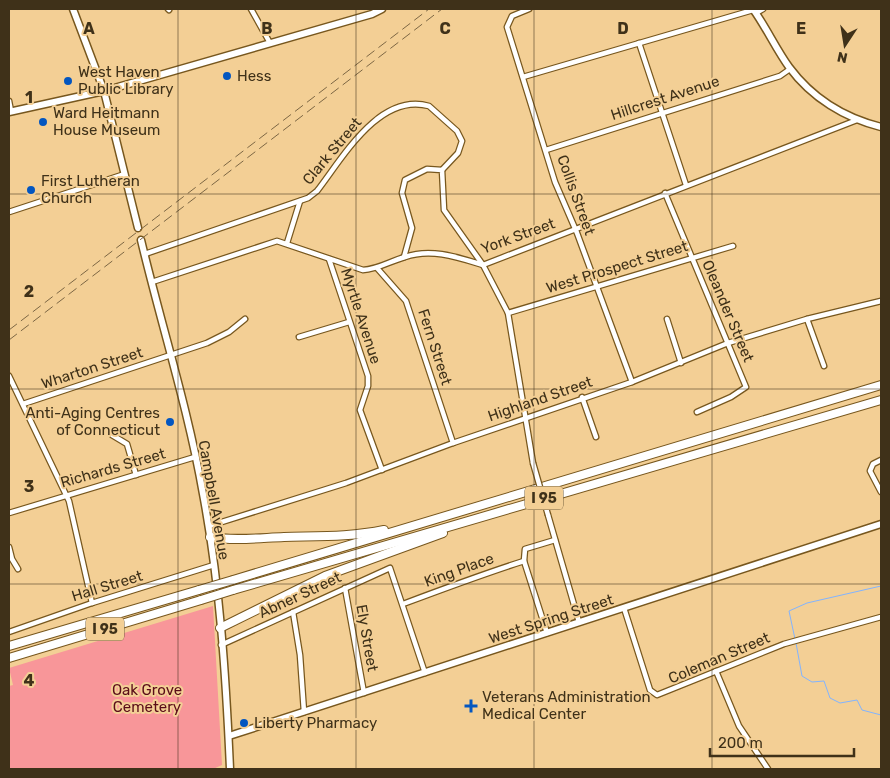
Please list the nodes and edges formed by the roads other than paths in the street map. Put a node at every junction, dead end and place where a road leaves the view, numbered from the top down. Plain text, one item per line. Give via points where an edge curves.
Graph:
1 (73, 9) edge
2 (251, 9) edge
3 (382, 9) edge
4 (530, 9) edge
5 (763, 9) edge
6 (754, 11) edge
7 (270, 43) junction
8 (638, 43) junction
9 (790, 69) junction
10 (523, 76) junction
11 (104, 91) junction
12 (9, 101) edge
13 (10, 111) edge
14 (661, 113) junction
15 (857, 120) junction
16 (881, 127) edge
17 (546, 150) junction
18 (442, 170) junction
19 (125, 174) junction
20 (686, 186) junction
21 (665, 193) junction
22 (300, 201) junction
23 (9, 212) edge
24 (138, 228) dead end
25 (574, 228) junction
26 (141, 240) dead end
27 (287, 243) junction
28 (733, 246) dead end
29 (145, 254) junction
30 (404, 257) junction
31 (692, 257) junction
32 (329, 259) junction
33 (482, 264) junction
34 (378, 268) junction
35 (152, 282) junction
36 (596, 287) junction
37 (881, 301) edge
38 (508, 313) junction
39 (245, 319) dead end
40 (667, 319) dead end
41 (807, 319) junction
42 (349, 322) junction
43 (299, 337) dead end
44 (728, 343) junction
45 (170, 355) junction
46 (681, 363) junction
47 (824, 366) dead end
48 (9, 376) edge
49 (632, 382) junction
50 (881, 385) edge
51 (582, 398) junction
52 (881, 400) edge
53 (23, 404) junction
54 (697, 412) dead end
55 (525, 418) junction
56 (112, 435) dead end
57 (596, 437) dead end
58 (453, 443) junction
59 (195, 457) junction
60 (881, 460) edge
61 (382, 470) junction
62 (136, 474) junction
63 (881, 492) edge
64 (66, 495) junction
65 (515, 507) junction
66 (464, 511) junction
67 (9, 513) edge
68 (881, 524) edge
69 (209, 526) junction
70 (210, 536) junction
71 (555, 540) junction
72 (9, 546) edge
73 (524, 560) junction
74 (214, 565) junction
75 (18, 568) dead end
76 (345, 588) junction
77 (92, 603) junction
78 (403, 604) junction
79 (624, 608) junction
80 (293, 612) junction
81 (881, 617) edge
82 (579, 622) junction
83 (220, 628) junction
84 (9, 632) edge
85 (547, 633) junction
86 (221, 645) junction
87 (9, 646) edge
88 (9, 658) edge
89 (716, 671) junction
90 (425, 673) junction
91 (364, 693) junction
92 (304, 712) junction
93 (229, 736) junction
94 (228, 769) edge
95 (768, 769) edge

1 - 11 main road
2 - 7 street
3 - 7 main road
4 - 10 street, Collis Street via 512,16 507,27
5 - 6 street
6 - 8 street
6 - 9 main road
7 - 11 main road
8 - 10 street
8 - 14 street
9 - 14 street, Hillcrest Avenue via 780,76
9 - 15 main road via 819,97
10 - 17 street, Collis Street
11 - 13 main road
11 - 19 main road
12 - 13 street
14 - 17 street, Hillcrest Avenue
14 - 20 street
15 - 16 main road
15 - 20 street, York Street
17 - 25 street, Collis Street
18 - 22 street, Clark Street via 458,153 462,141 457,130 432,108 424,104 411,105 384,114 370,124 317,191
18 - 30 street via 427,169 405,180 402,193 412,228
18 - 33 street via 444,210
19 - 23 street
19 - 24 main road
20 - 21 street, York Street
21 - 25 street, York Street
21 - 31 street, Oleander Street
22 - 27 street
22 - 29 street, Clark Street
25 - 33 street, York Street
25 - 36 street, Collis Street
26 - 29 main road, Campbell Avenue
27 - 32 street, York Street
27 - 35 street, York Street via 274,242
28 - 31 street, West Prospect Street
29 - 35 main road, Campbell Avenue
30 - 33 street, York Street via 434,253
30 - 34 street, York Street
31 - 36 street, West Prospect Street
31 - 44 street, Oleander Street
32 - 34 street, York Street via 357,269
32 - 42 street, Myrtle Avenue
33 - 38 street
34 - 58 street, Fern Street via 406,301
35 - 45 main road, Campbell Avenue
36 - 38 street, West Prospect Street
36 - 49 street, Collis Street
37 - 41 street, Highland Street
38 - 55 street
39 - 45 street, Wharton Street via 207,344
40 - 46 street
41 - 44 street, Highland Street
41 - 47 street
42 - 43 street
42 - 61 street, Myrtle Avenue via 368,376 360,410
44 - 46 street, Highland Street
44 - 54 street, Oleander Street via 746,386 731,397
45 - 53 street, Wharton Street
45 - 59 main road, Campbell Avenue
46 - 49 street, Highland Street
48 - 53 street
49 - 51 street, Highland Street
50 - 66 highway, I 95
51 - 55 street, Highland Street
51 - 57 street
52 - 65 highway, I 95
53 - 64 street
55 - 58 street, Highland Street
55 - 71 street, bridge via 533,463
56 - 62 street via 128,444
58 - 61 street, Highland Street
59 - 62 street, Richards Street
59 - 69 main road, Campbell Avenue
60 - 63 street via 873,464 870,471
61 - 69 street, Highland Street
62 - 64 street, Richards Street
64 - 67 street, Richards Street
64 - 77 street
65 - 83 highway via 325,576
65 - 88 highway, I 95, bridge
66 - 70 highway via 372,532 226,539
66 - 87 highway, I 95, bridge
68 - 79 main road, West Spring Street
69 - 70 main road, Campbell Avenue
70 - 74 main road, Campbell Avenue
71 - 73 street via 525,549
71 - 82 street
72 - 75 street
73 - 78 street, King Place
73 - 85 street
74 - 77 street, Hall Street
74 - 83 main road, Campbell Avenue
76 - 78 street, Abner Street via 390,568
76 - 80 street, Abner Street
76 - 91 street, Ely Street
77 - 84 street, Hall Street
78 - 90 street
79 - 82 main road, West Spring Street
79 - 89 street, Coleman Street via 654,694 664,695
80 - 86 street, Abner Street
80 - 92 street
81 - 89 street, Coleman Street via 795,640
82 - 85 main road, West Spring Street
83 - 86 main road, Campbell Avenue
85 - 90 main road, West Spring Street
86 - 93 main road, Campbell Avenue
89 - 95 street via 739,726
90 - 91 main road, West Spring Street
91 - 92 main road, West Spring Street
92 - 93 main road, West Spring Street
93 - 94 main road, Campbell Avenue

